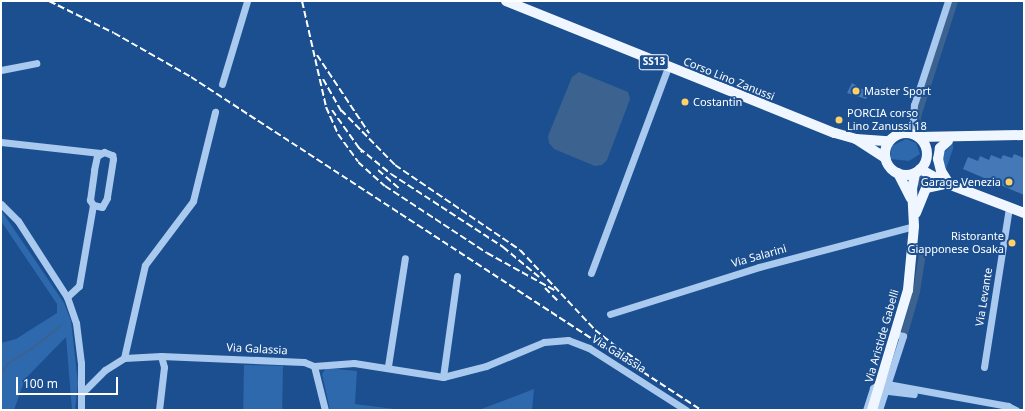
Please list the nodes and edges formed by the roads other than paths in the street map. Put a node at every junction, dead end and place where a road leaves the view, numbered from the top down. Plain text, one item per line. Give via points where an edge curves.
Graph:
1 (246, 1) edge
2 (506, 1) edge
3 (948, 1) edge
4 (36, 62) dead end
5 (668, 67) junction
6 (1, 70) edge
7 (222, 84) dead end
8 (215, 112) dead end
9 (916, 135) junction
10 (1024, 135) edge
11 (967, 138) junction
12 (856, 139) junction
13 (888, 141) junction
14 (1, 142) edge
15 (948, 142) junction
16 (100, 153) junction
17 (927, 156) junction
18 (885, 158) junction
19 (918, 171) junction
20 (898, 174) junction
21 (949, 184) junction
22 (912, 199) junction
23 (1, 204) edge
24 (93, 205) junction
25 (1009, 207) junction
26 (1024, 213) edge
27 (914, 223) junction
28 (405, 258) dead end
29 (591, 272) dead end
30 (457, 276) dead end
31 (67, 297) junction
32 (610, 314) dead end
33 (161, 356) junction
34 (124, 358) junction
35 (314, 366) junction
36 (388, 366) junction
37 (984, 367) dead end
38 (443, 377) junction
39 (883, 387) junction
40 (83, 392) junction
41 (81, 410) edge
42 (159, 410) edge
43 (325, 410) edge
44 (686, 410) edge
45 (866, 410) edge
46 (872, 410) edge
47 (879, 410) edge
48 (1016, 410) edge

1 - 7 street
2 - 5 main road, Corso Lino Zanussi / SS13
3 - 9 street via 914,105
4 - 6 street
5 - 12 main road, Corso Lino Zanussi / SS13 via 802,121
5 - 29 street
8 - 34 street via 192,201 145,264
9 - 11 main road
9 - 13 main road via 901,133
9 - 17 main road
10 - 11 main road
11 - 15 main road
12 - 13 main road, Corso Lino Zanussi
12 - 18 main road, Corso Lino Zanussi
13 - 18 main road
14 - 16 street
15 - 17 main road
15 - 21 main road via 940,148 938,159
16 - 24 street via 94,170 90,200
16 - 24 street via 112,154 112,166 106,205
17 - 19 main road
17 - 21 main road via 935,172
18 - 20 main road via 889,167
19 - 20 main road
19 - 21 main road
19 - 22 main road, Via Aristide Gabelli
20 - 22 main road, Via Aristide Gabelli
21 - 25 main road
21 - 27 main road, Via Aristide Gabelli via 931,184 926,188 918,203
22 - 27 main road, Via Aristide Gabelli
23 - 31 street via 18,221
24 - 31 street via 79,286
25 - 26 main road
25 - 37 street, Via Levante
27 - 32 street, Via Salarini via 759,267
27 - 39 main road, Via Aristide Gabelli via 908,290
28 - 36 street
30 - 38 street
31 - 40 street via 76,323
33 - 34 street, Via Galassia
33 - 35 street, Via Galassia via 304,362
33 - 42 street via 164,367
34 - 40 street via 105,370
35 - 36 street, Via Galassia via 354,363
35 - 43 street
36 - 38 street, Via Galassia
38 - 44 street, Via Galassia via 486,366 544,342 568,340 589,348
39 - 45 street via 873,388
39 - 46 main road, Via Aristide Gabelli
39 - 47 street
39 - 48 street via 1008,406
40 - 41 street

